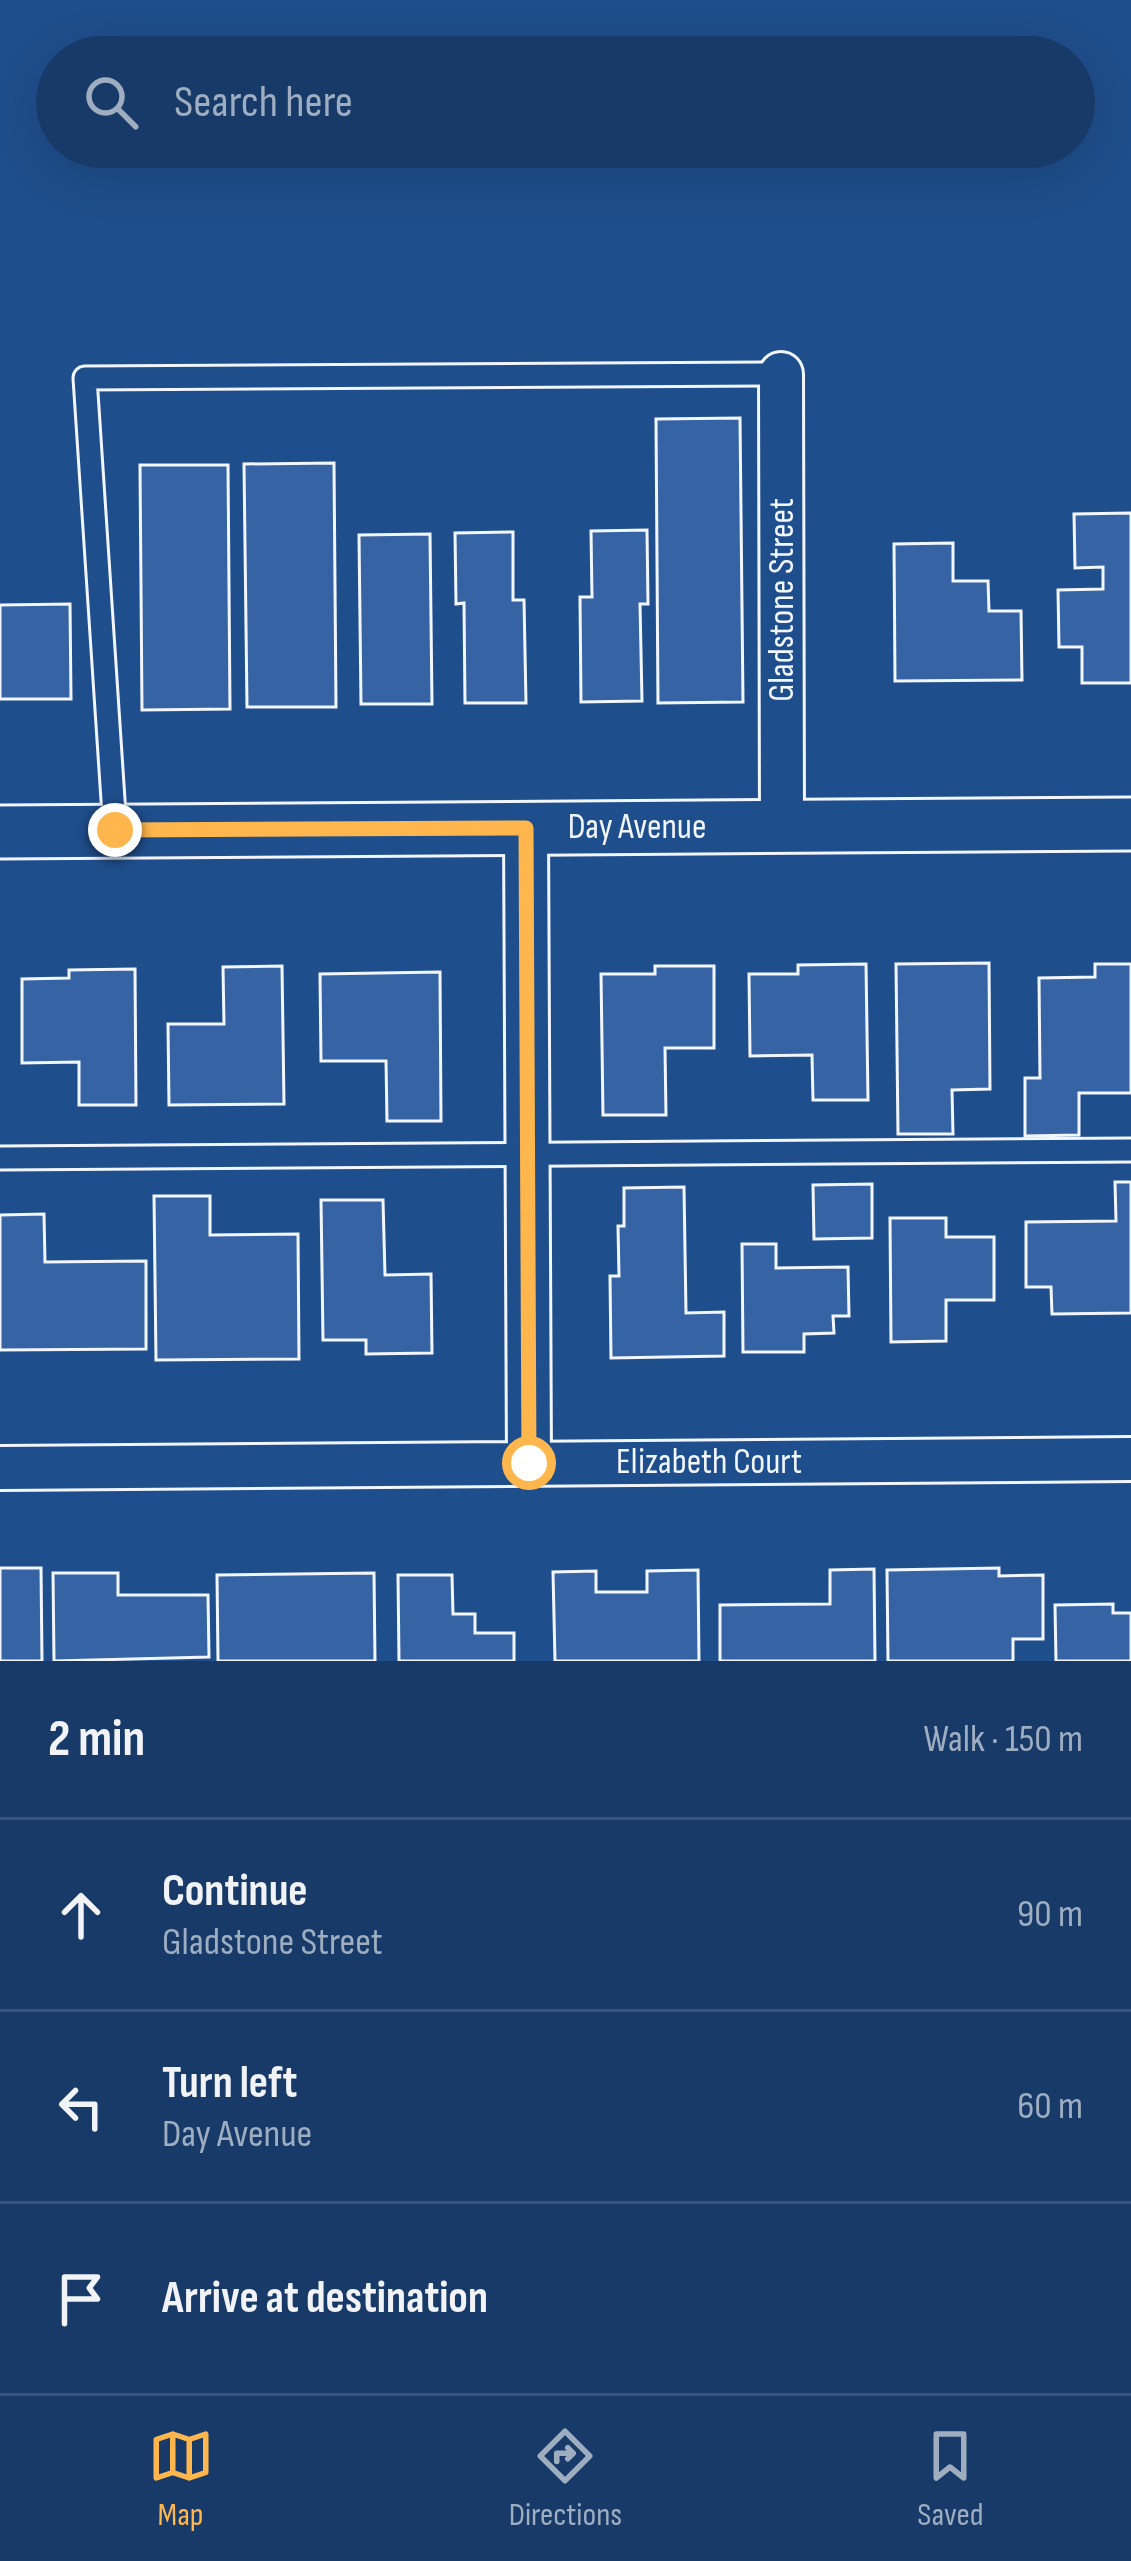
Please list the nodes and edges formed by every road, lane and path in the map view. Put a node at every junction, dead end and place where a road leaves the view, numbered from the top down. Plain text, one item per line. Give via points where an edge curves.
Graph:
1 (781, 374) joint
2 (1131, 824) edge
3 (782, 826) junction
4 (526, 828) junction
5 (115, 830) junction
6 (0, 832) edge
7 (1131, 1150) edge
8 (527, 1154) junction
9 (0, 1157) edge
10 (1131, 1459) edge
11 (529, 1463) junction
12 (0, 1468) edge

1 - 3 street, Gladstone Street
1 - 5 lane via 85,378
2 - 3 street, Day Avenue
3 - 4 street, Day Avenue
4 - 5 street, Day Avenue
4 - 8 street
5 - 6 street, Day Avenue
7 - 8 lane
8 - 9 lane
8 - 11 street
10 - 11 street, Elizabeth Court
11 - 12 street, Elizabeth Court

